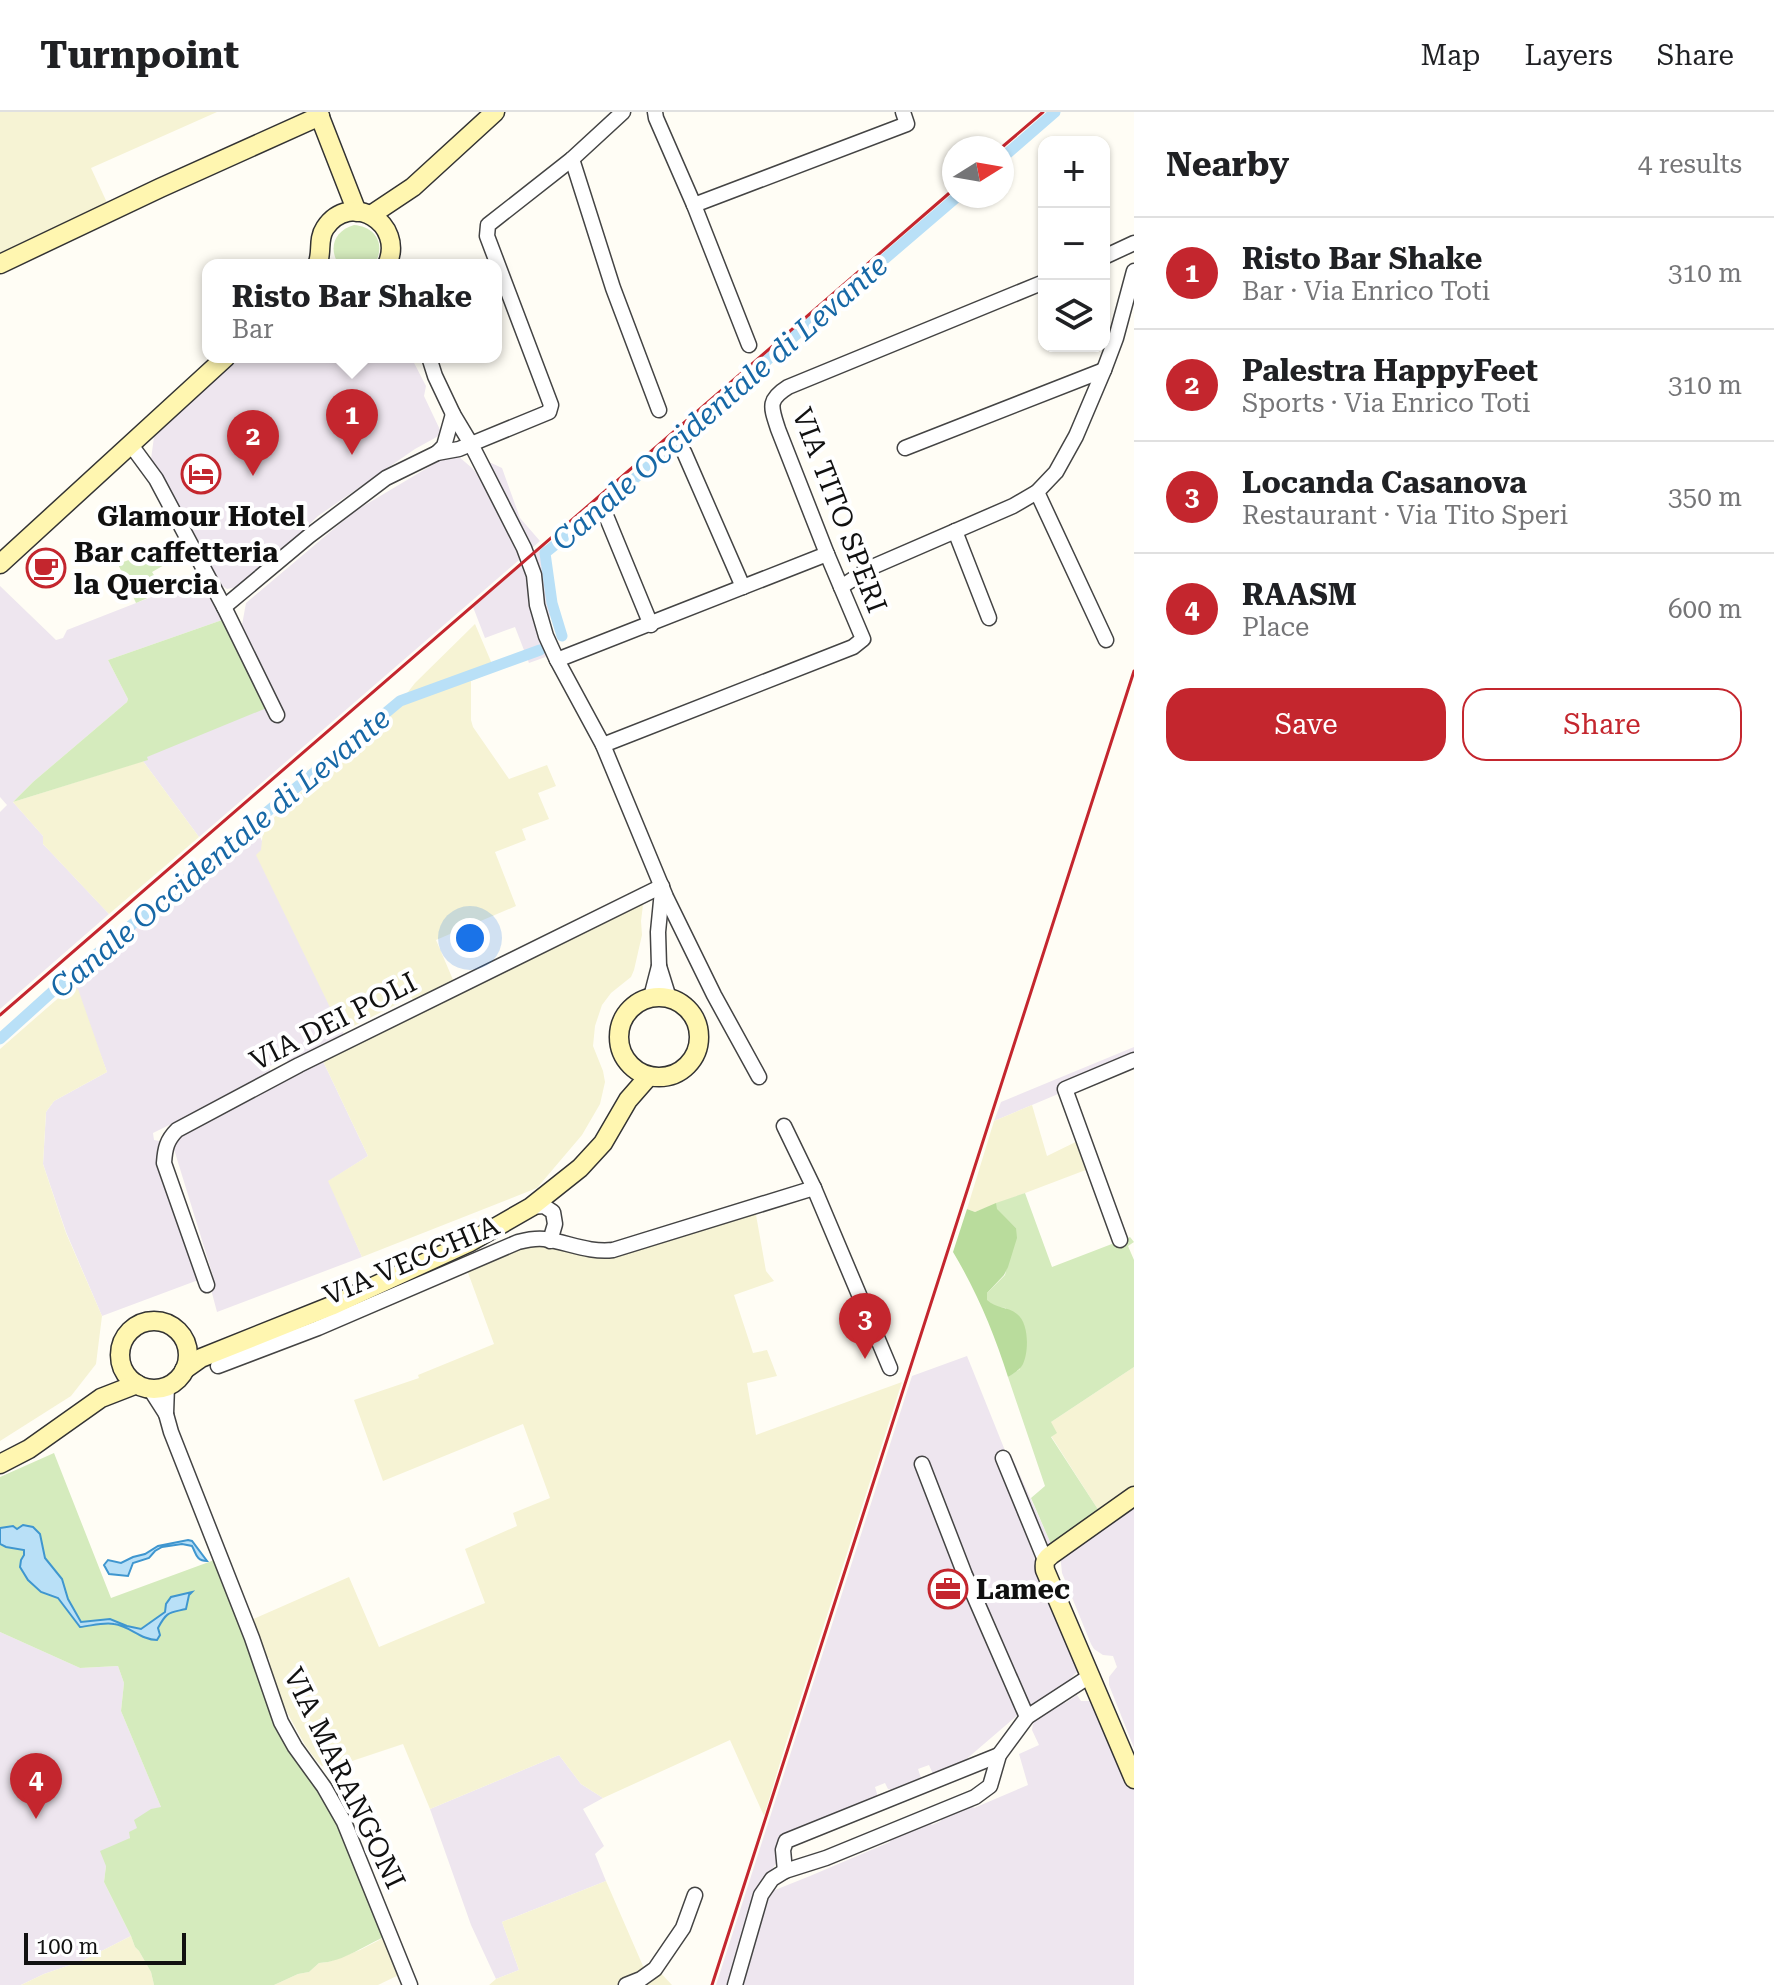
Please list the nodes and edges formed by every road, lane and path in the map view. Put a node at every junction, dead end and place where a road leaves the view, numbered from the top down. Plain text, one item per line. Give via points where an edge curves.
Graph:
1 (495, 112) edge
2 (623, 112) edge
3 (903, 112) edge
4 (319, 114) edge
5 (659, 114) edge
6 (572, 159) junction
7 (342, 172) junction
8 (413, 187) junction
9 (694, 205) junction
10 (364, 214) junction
11 (332, 220) junction
12 (387, 230) junction
13 (1134, 243) edge
14 (1110, 254) edge
15 (320, 259) edge
16 (389, 259) edge
17 (496, 259) edge
18 (0, 264) edge
19 (1134, 271) edge
20 (502, 276) edge
21 (1038, 284) edge
22 (749, 345) dead end
23 (220, 363) edge
24 (425, 363) edge
25 (431, 363) edge
26 (1104, 370) junction
27 (435, 376) junction
28 (659, 410) dead end
29 (453, 414) junction
30 (471, 444) junction
31 (131, 445) junction
32 (905, 448) dead end
33 (684, 452) dead end
34 (437, 453) junction
35 (1037, 492) junction
36 (607, 518) dead end
37 (955, 531) junction
38 (827, 554) junction
39 (0, 564) edge
40 (743, 587) junction
41 (841, 587) junction
42 (224, 607) junction
43 (989, 618) dead end
44 (651, 625) junction
45 (1106, 640) dead end
46 (557, 660) junction
47 (277, 715) dead end
48 (603, 745) junction
49 (662, 886) junction
50 (660, 997) junction
51 (1134, 1060) edge
52 (641, 1072) junction
53 (759, 1077) dead end
54 (784, 1126) dead end
55 (560, 1185) junction
56 (814, 1188) junction
57 (531, 1207) junction
58 (553, 1212) junction
59 (1120, 1240) dead end
60 (550, 1241) junction
61 (207, 1285) dead end
62 (182, 1338) junction
63 (214, 1360) junction
64 (120, 1362) junction
65 (890, 1368) dead end
66 (184, 1370) junction
67 (151, 1386) junction
68 (101, 1398) junction
69 (1003, 1458) dead end
70 (0, 1464) edge
71 (922, 1464) dead end
72 (1134, 1496) edge
73 (1045, 1560) junction
74 (1090, 1676) junction
75 (1027, 1717) junction
76 (999, 1755) junction
77 (1134, 1779) edge
78 (785, 1871) junction
79 (695, 1895) dead end
80 (410, 1985) edge
81 (626, 1985) edge
82 (735, 1985) edge

1 - 8 main road
2 - 6 street
3 - 9 street via 907,124
4 - 7 main road
4 - 18 main road
5 - 9 street
6 - 17 street via 488,225
6 - 28 street
7 - 10 main road
7 - 11 main road
8 - 10 main road via 376,214
8 - 12 main road
9 - 22 street
10 - 11 main road via 342,214
10 - 12 main road
11 - 15 main road via 320,237
12 - 16 main road
13 - 14 street
19 - 26 street
20 - 30 street via 551,408
21 - 38 street, VIA TITO SPERI via 788,387 772,400 778,429
23 - 31 main road
24 - 27 street
25 - 27 street
26 - 32 street
26 - 35 street via 1063,460
27 - 29 street
29 - 30 street
29 - 34 street
30 - 34 street
30 - 46 street via 530,564 537,605
31 - 39 main road
31 - 42 street via 153,473
33 - 40 street
34 - 42 street via 386,478
35 - 37 street
35 - 45 street
36 - 44 street
37 - 41 street via 870,568
37 - 43 street
38 - 40 street
38 - 41 street, VIA TITO SPERI
40 - 44 street
41 - 48 street, VIA TITO SPERI via 863,639 853,647
42 - 47 street
44 - 46 street
46 - 48 street
48 - 49 street
49 - 50 street
49 - 53 street
49 - 61 street, VIA DEI POLI via 299,1065 169,1137 164,1163
50 - 52 main road via 631,1007 619,1027 620,1050
50 - 52 main road via 681,1003 693,1015 698,1047 679,1072 659,1077
51 - 59 street via 1065,1089
52 - 55 main road via 603,1143
54 - 56 street
55 - 57 main road
55 - 58 street
56 - 60 street, VIA VECCHIA via 613,1250
56 - 65 street
57 - 58 street
57 - 63 main road via 470,1242
58 - 60 street
60 - 63 street, VIA VECCHIA via 518,1242 318,1328
62 - 63 main road
62 - 64 main road via 169,1325 141,1323 122,1343
62 - 66 main road
63 - 66 main road via 201,1358
64 - 67 main road via 124,1371
64 - 68 main road
66 - 67 main road via 174,1382
67 - 68 main road
67 - 80 street, VIA MARANGONI via 281,1722 344,1822
68 - 70 main road
69 - 73 street
71 - 75 street
72 - 73 main road
73 - 74 main road
74 - 75 street
74 - 77 main road
75 - 76 street
76 - 78 street via 990,1786 975,1797
76 - 78 street via 786,1841
78 - 82 street via 761,1895
79 - 81 street via 683,1928 655,1969

